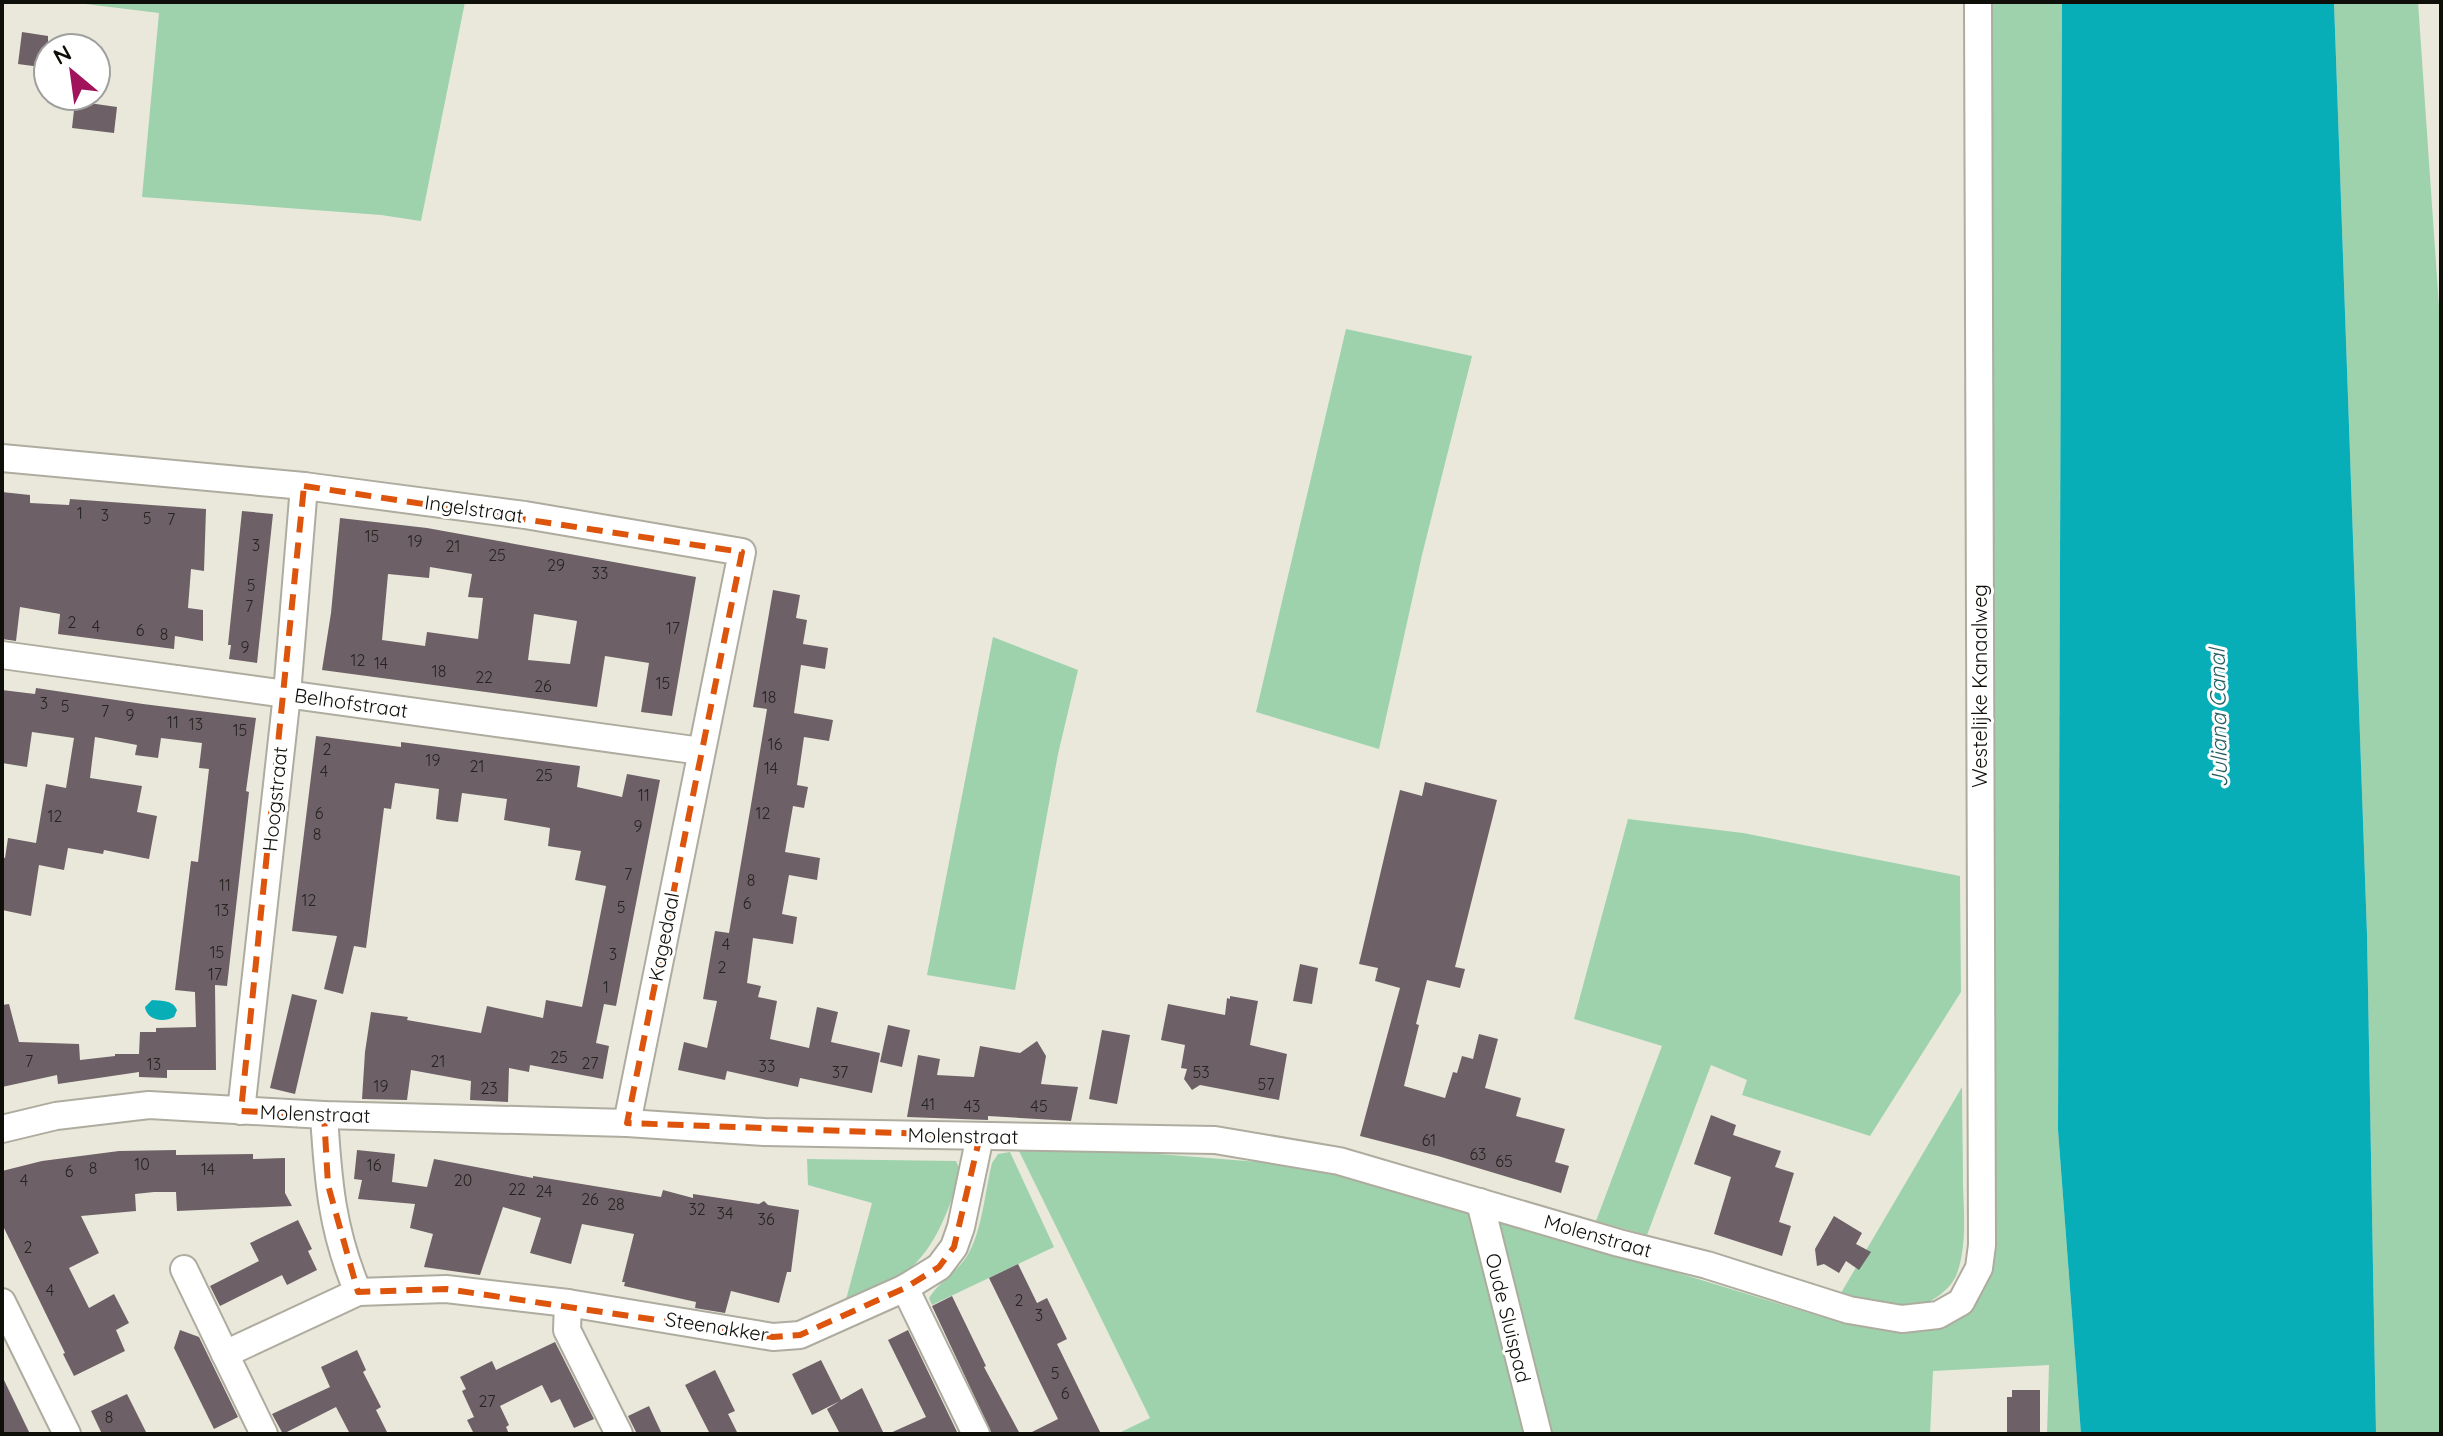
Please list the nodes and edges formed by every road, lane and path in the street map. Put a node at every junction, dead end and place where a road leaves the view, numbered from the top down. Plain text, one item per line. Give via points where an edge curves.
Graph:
1 (1978, 2) edge
2 (2, 458) edge
3 (304, 486) junction
4 (2, 655) edge
5 (287, 694) junction
6 (701, 751) junction
7 (241, 1111) junction
8 (324, 1115) junction
9 (627, 1123) junction
10 (2, 1129) edge
11 (980, 1136) junction
12 (1480, 1202) junction
13 (184, 1269) dead end
14 (905, 1288) junction
15 (358, 1292) junction
16 (2, 1302) edge
17 (568, 1303) junction
18 (1902, 1319) joint
19 (225, 1354) junction
20 (67, 1434) edge
21 (264, 1434) edge
22 (619, 1434) edge
23 (976, 1434) edge
24 (1538, 1434) edge

1 - 18 street, Westelijke Kanaalweg via 1982,1245 1979,1268 1961,1302 1938,1315
2 - 3 street, Ingelstraat
3 - 5 street, Hoogstraat
3 - 6 street, Ingelstraat via 525,515 742,552
4 - 5 street, Belhofstraat
5 - 6 street, Belhofstraat
5 - 7 street, Hoogstraat
6 - 9 street, Kagedaal
7 - 8 street, Molenstraat
7 - 10 street, Molenstraat via 149,1105 56,1116
8 - 9 street, Molenstraat
8 - 15 street via 334,1221
9 - 11 street, Molenstraat
11 - 12 street, Molenstraat via 1215,1140 1339,1161
11 - 14 street, Steenakker via 954,1247 939,1267
12 - 18 street, Molenstraat via 1849,1310
12 - 24 street, Oude Sluispad
13 - 19 street
14 - 17 street, Steenakker via 800,1335 773,1337
14 - 23 street
15 - 17 street, Steenakker via 446,1289
15 - 19 street, Steenakker
16 - 20 street
17 - 22 street via 567,1330
19 - 21 street

